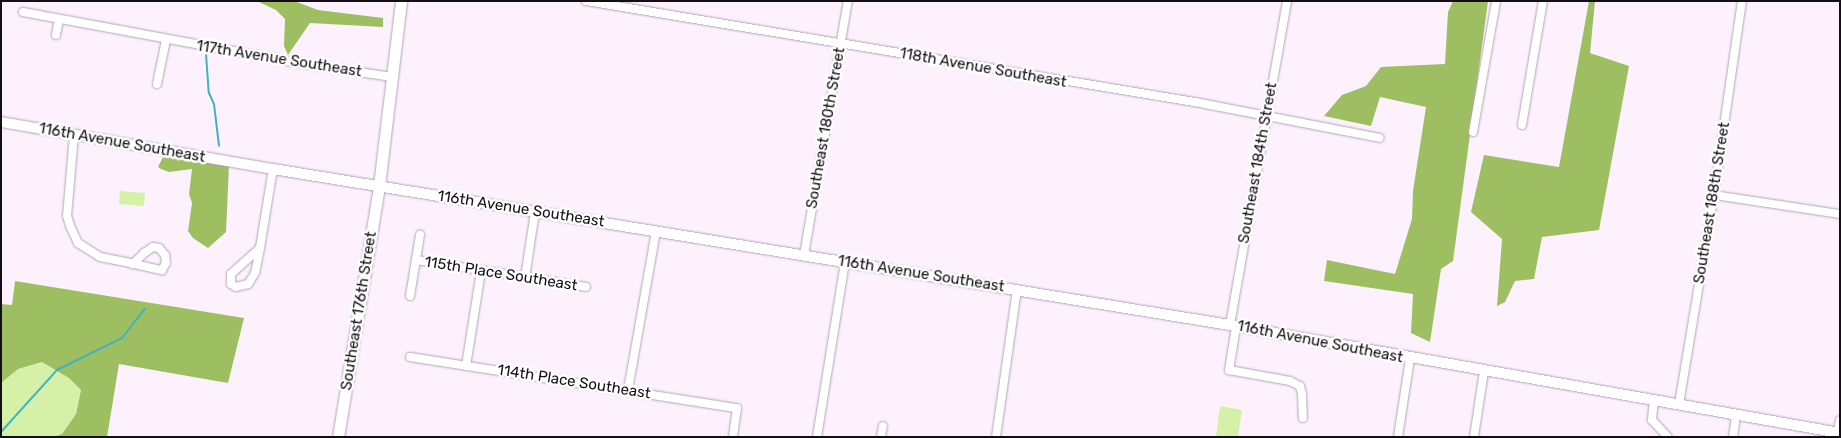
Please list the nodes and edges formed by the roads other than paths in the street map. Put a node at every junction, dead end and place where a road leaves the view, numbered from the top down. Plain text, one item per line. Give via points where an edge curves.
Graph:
1 (401, 1) edge
2 (586, 1) edge
3 (848, 1) edge
4 (1287, 1) edge
5 (1496, 1) edge
6 (1543, 1) edge
7 (1742, 1) edge
8 (22, 12) dead end
9 (59, 20) junction
10 (56, 35) dead end
11 (166, 40) junction
12 (840, 43) junction
13 (392, 76) junction
14 (157, 84) dead end
15 (1267, 116) junction
16 (1, 122) edge
17 (1522, 125) dead end
18 (1473, 132) dead end
19 (74, 135) junction
20 (1380, 138) dead end
21 (273, 169) junction
22 (379, 186) junction
23 (1714, 195) junction
24 (536, 212) junction
25 (1840, 214) edge
26 (656, 231) junction
27 (420, 235) dead end
28 (260, 248) junction
29 (804, 255) junction
30 (416, 260) junction
31 (845, 262) junction
32 (133, 264) dead end
33 (481, 271) junction
34 (525, 278) junction
35 (586, 287) dead end
36 (1017, 290) junction
37 (410, 296) dead end
38 (1233, 326) junction
39 (410, 357) dead end
40 (1410, 359) junction
41 (466, 366) junction
42 (1484, 371) junction
43 (628, 390) junction
44 (1654, 400) junction
45 (1679, 404) junction
46 (1736, 415) junction
47 (1302, 418) dead end
48 (1840, 420) edge
49 (883, 426) dead end
50 (1838, 434) edge
51 (338, 437) edge
52 (733, 437) edge
53 (817, 437) edge
54 (881, 437) edge
55 (996, 437) edge
56 (1398, 437) edge
57 (1474, 437) edge
58 (1668, 437) edge
59 (1733, 437) edge

1 - 13 main road, Southeast 176th Street
2 - 12 street, 118th Avenue Southeast
3 - 12 street, Southeast 180th Street
4 - 15 street, Southeast 184th Street
5 - 18 street
6 - 17 street
7 - 23 street, Southeast 188th Street
8 - 9 street, 117th Avenue Southeast
9 - 10 street
9 - 11 street, 117th Avenue Southeast
11 - 13 street, 117th Avenue Southeast
11 - 14 street
12 - 15 street, 118th Avenue Southeast
12 - 29 street, Southeast 180th Street
13 - 22 main road, Southeast 176th Street
15 - 20 street, 118th Avenue Southeast
15 - 38 street, Southeast 184th Street
16 - 19 street, 116th Avenue Southeast
19 - 21 street, 116th Avenue Southeast
19 - 32 street via 67,216 71,228 78,243 86,250
21 - 22 street, 116th Avenue Southeast
21 - 28 street
22 - 24 street, 116th Avenue Southeast
22 - 51 main road, Southeast 176th Street
23 - 25 street
23 - 45 street, Southeast 188th Street
24 - 26 street, 116th Avenue Southeast
24 - 34 street
26 - 29 street, 116th Avenue Southeast
26 - 43 street
27 - 30 street, 115th Place Southeast
28 - 28 street via 231,274 231,284 236,288 248,284
29 - 31 street, 116th Avenue Southeast
30 - 33 street, 115th Place Southeast
30 - 37 street, 115th Place Southeast
31 - 36 street, 116th Avenue Southeast
31 - 53 street
33 - 34 street, 115th Place Southeast
33 - 41 street
34 - 35 street, 115th Place Southeast
36 - 38 street, 116th Avenue Southeast
36 - 55 street
38 - 40 street, 116th Avenue Southeast
38 - 47 street, Southeast 184th Street via 1229,370 1290,381 1300,386
39 - 41 street, 114th Place Southeast
40 - 42 street, 116th Avenue Southeast
40 - 56 street
41 - 43 street, 114th Place Southeast
42 - 44 street, 116th Avenue Southeast
42 - 57 street
43 - 52 street, 114th Place Southeast via 737,408
44 - 45 street, 116th Avenue Southeast
44 - 58 street via 1652,420
45 - 46 street, 116th Avenue Southeast
46 - 50 street, 116th Avenue Southeast
46 - 59 street
48 - 50 street
49 - 54 street

